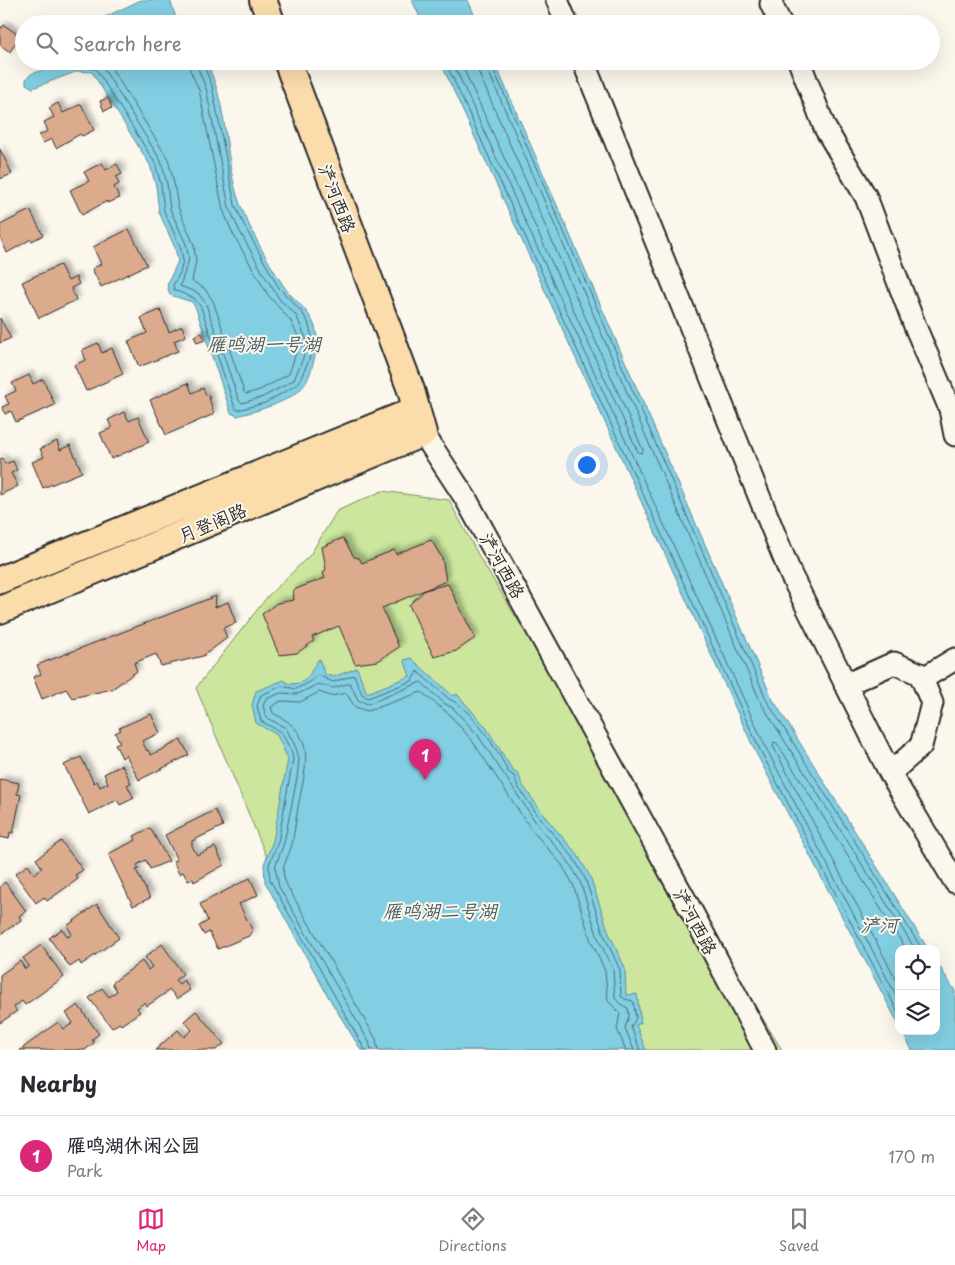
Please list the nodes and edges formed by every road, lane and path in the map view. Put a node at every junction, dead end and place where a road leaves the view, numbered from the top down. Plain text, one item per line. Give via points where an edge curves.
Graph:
1 (263, 0) edge
2 (557, 0) edge
3 (772, 0) edge
4 (269, 15) edge
5 (563, 15) edge
6 (776, 15) edge
7 (290, 70) edge
8 (587, 70) edge
9 (802, 70) edge
10 (420, 422) junction
11 (955, 435) edge
12 (0, 580) edge
13 (0, 610) edge
14 (955, 659) edge
15 (955, 675) edge
16 (845, 684) junction
17 (925, 685) junction
18 (890, 773) junction
19 (955, 882) edge
20 (765, 1050) edge

1 - 4 main road
2 - 5 street
3 - 6 street
7 - 10 main road, 浐河西路
8 - 16 street via 790,575
9 - 11 street via 825,128 866,197 950,409
10 - 12 main road, 月登阁路
10 - 13 main road, 月登阁路
10 - 20 street, 浐河西路 via 471,507
14 - 17 street
15 - 17 street
16 - 17 street via 894,663 920,674
16 - 18 street
17 - 18 street via 932,703 921,746
18 - 19 street

